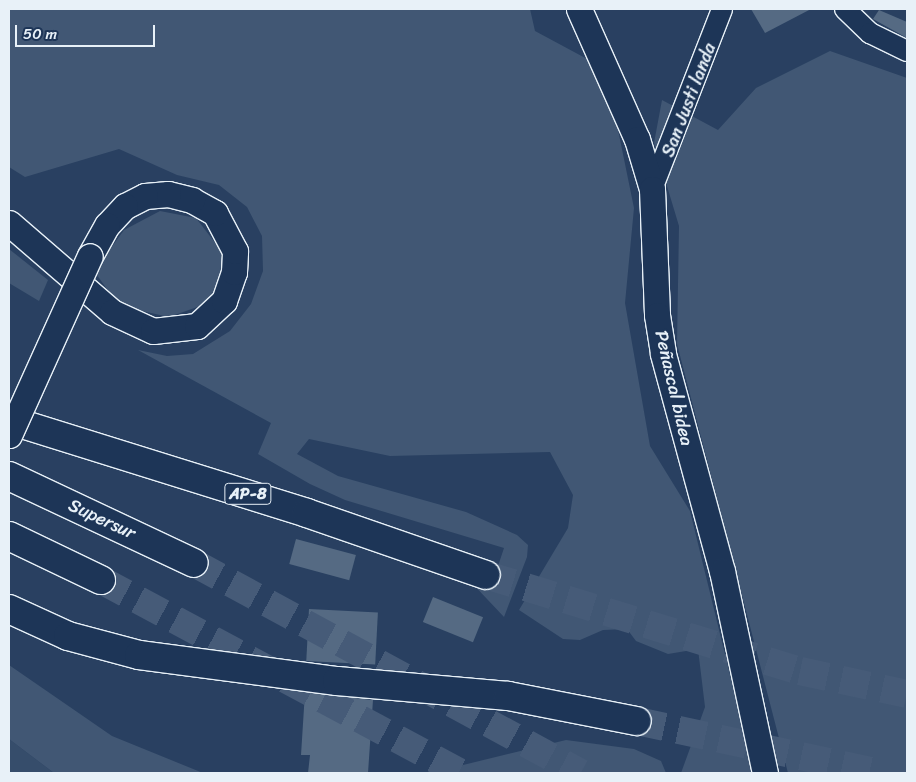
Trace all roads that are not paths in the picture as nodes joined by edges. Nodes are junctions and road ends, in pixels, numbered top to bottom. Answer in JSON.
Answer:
{"nodes":[{"id":1,"x":579,"y":9,"type":"edge"},
{"id":2,"x":722,"y":9,"type":"edge"},
{"id":3,"x":845,"y":9,"type":"edge"},
{"id":4,"x":907,"y":51,"type":"edge"},
{"id":5,"x":652,"y":189,"type":"junction"},
{"id":6,"x":9,"y":223,"type":"edge"},
{"id":7,"x":9,"y":420,"type":"edge"},
{"id":8,"x":9,"y":435,"type":"edge"},
{"id":9,"x":9,"y":476,"type":"edge"},
{"id":10,"x":9,"y":536,"type":"edge"},
{"id":11,"x":194,"y":563,"type":"tunnel mouth"},
{"id":12,"x":486,"y":575,"type":"tunnel mouth"},
{"id":13,"x":101,"y":580,"type":"tunnel mouth"},
{"id":14,"x":9,"y":610,"type":"edge"},
{"id":15,"x":637,"y":721,"type":"tunnel mouth"},
{"id":16,"x":765,"y":773,"type":"edge"}],
"edges":[{"from":1,"to":5,"type":"street","name":"Peñascal bidea"},
{"from":2,"to":5,"type":"street","name":"San Justi landa"},
{"from":3,"to":4,"type":"street"},
{"from":5,"to":16,"type":"street","name":"Peñascal bidea"},
{"from":6,"to":8,"type":"street","bridge":true},
{"from":7,"to":12,"type":"highway","number":"AP-8"},
{"from":9,"to":11,"type":"highway","name":"Supersur"},
{"from":10,"to":13,"type":"highway"},
{"from":14,"to":15,"type":"highway"}]}
